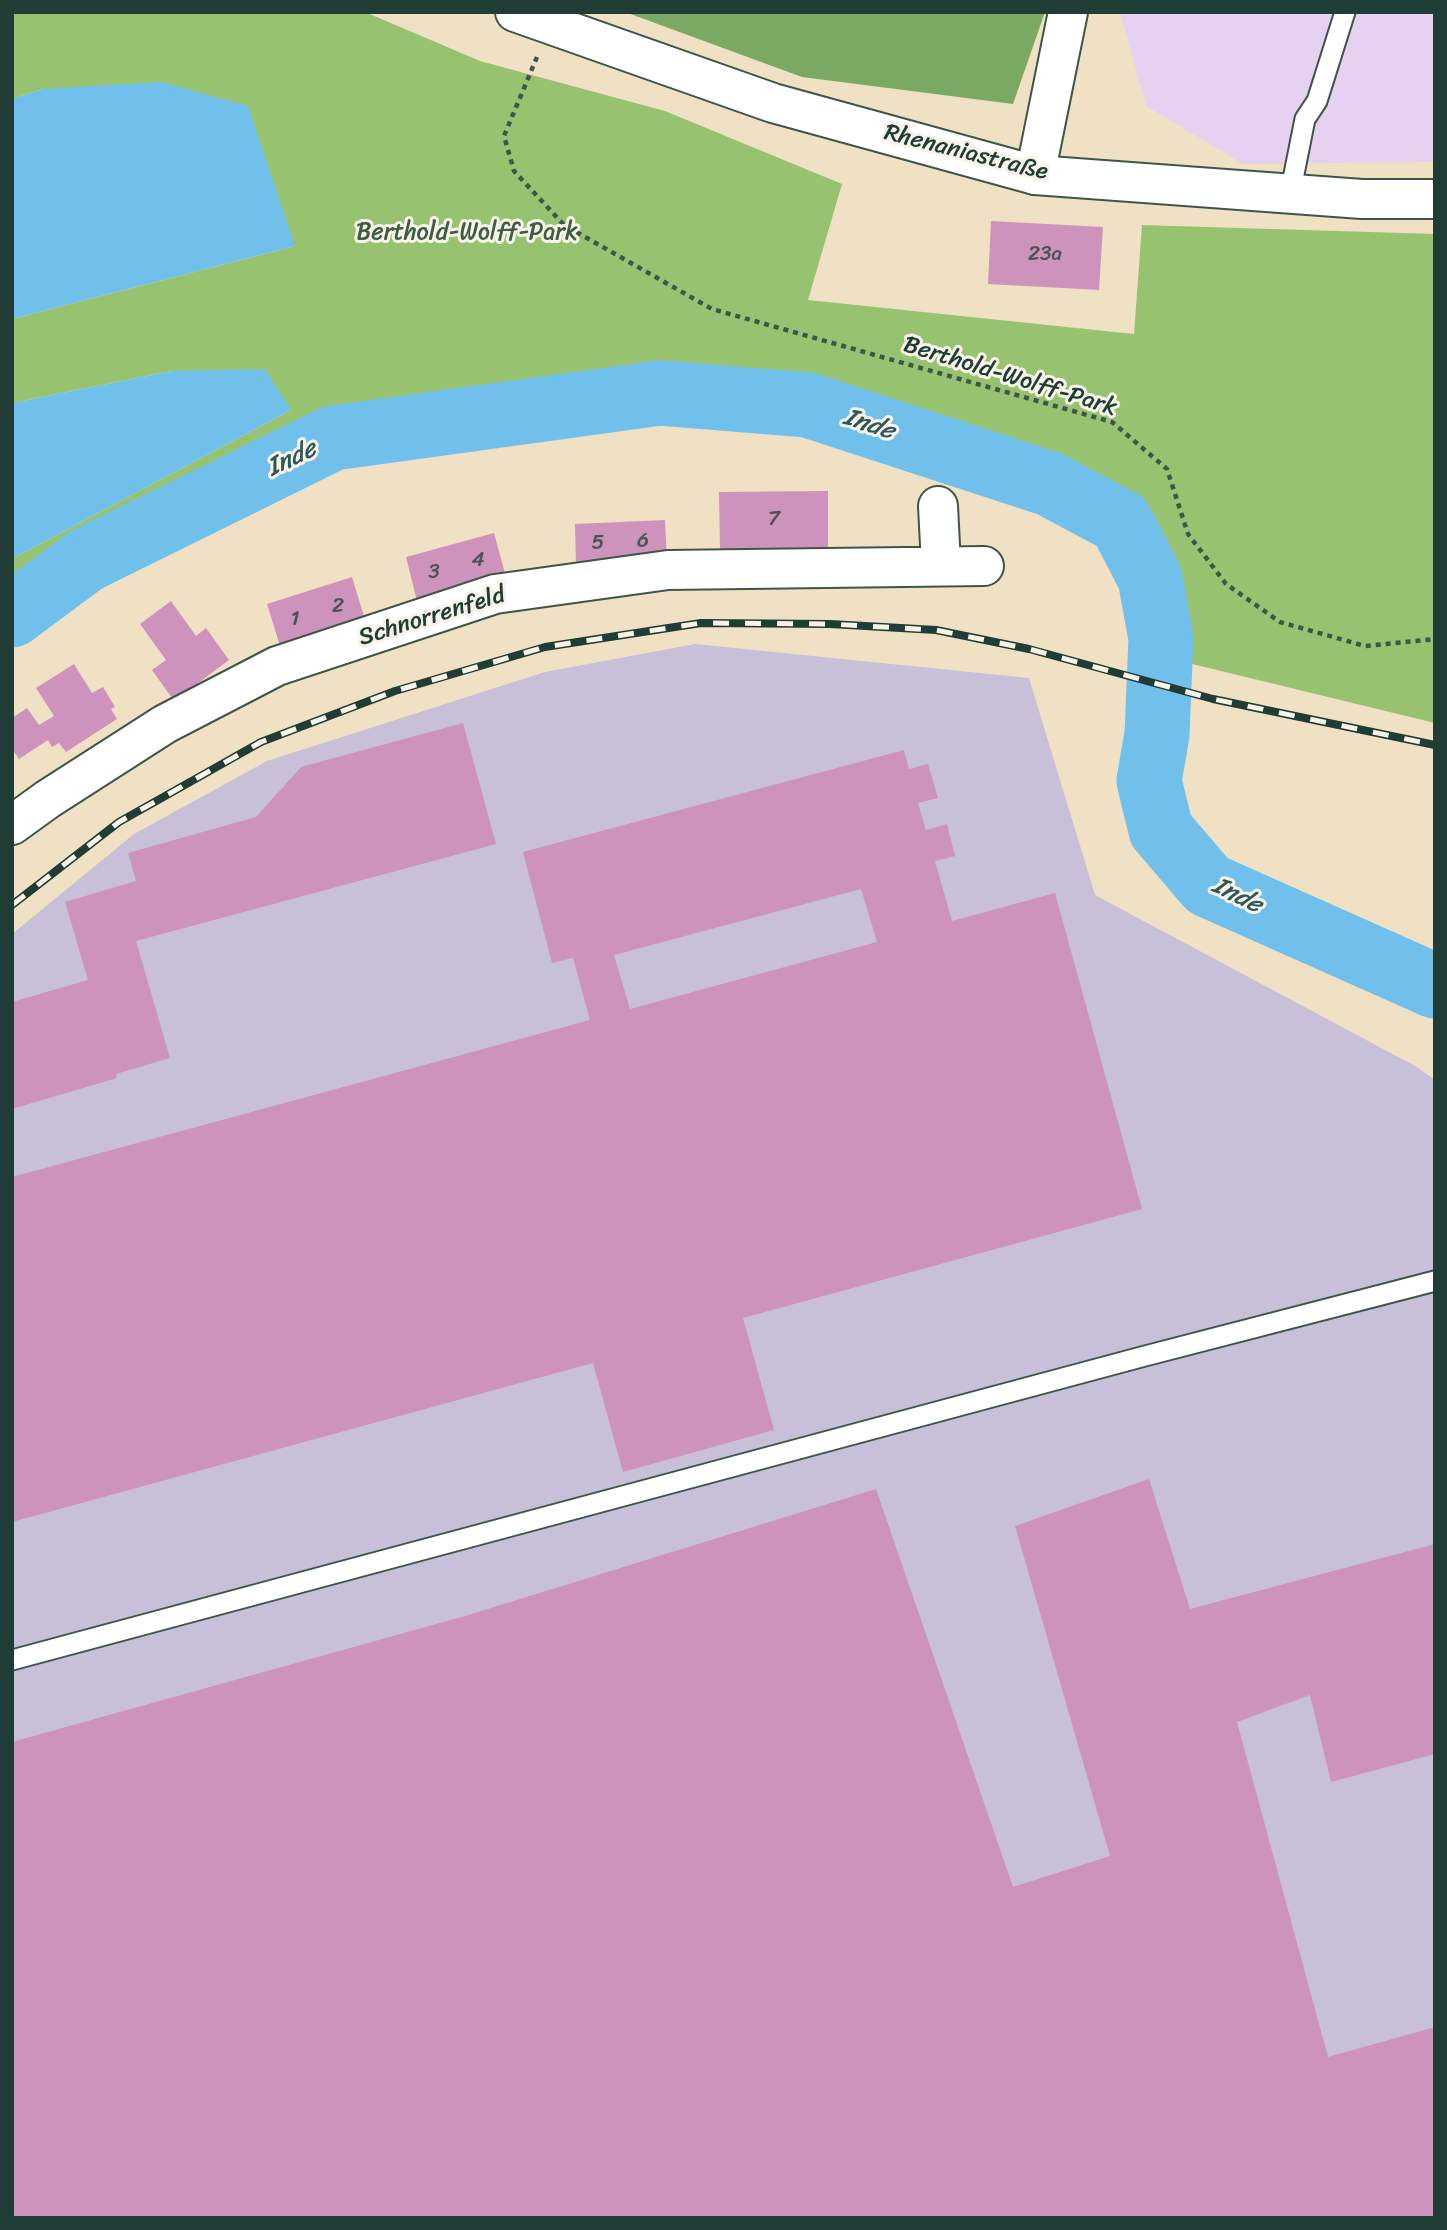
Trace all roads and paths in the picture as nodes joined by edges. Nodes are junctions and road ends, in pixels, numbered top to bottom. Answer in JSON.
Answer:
{"nodes":[{"id":1,"x":1068,"y":12,"type":"edge"},
{"id":2,"x":1345,"y":12,"type":"edge"},
{"id":3,"x":533,"y":18,"type":"edge"},
{"id":4,"x":1035,"y":175,"type":"junction"},
{"id":5,"x":1290,"y":194,"type":"junction"},
{"id":6,"x":1435,"y":199,"type":"edge"},
{"id":7,"x":937,"y":506,"type":"dead end"},
{"id":8,"x":941,"y":565,"type":"junction"},
{"id":9,"x":984,"y":566,"type":"dead end"},
{"id":10,"x":1435,"y":639,"type":"edge"},
{"id":11,"x":12,"y":825,"type":"edge"},
{"id":12,"x":1435,"y":1281,"type":"edge"},
{"id":13,"x":12,"y":1660,"type":"edge"}],
"edges":[{"from":1,"to":4,"type":"street"},
{"from":2,"to":5,"type":"lane"},
{"from":3,"to":4,"type":"street","name":"Rhenaniastraße"},
{"from":3,"to":10,"type":"path","name":"Berthold-Wolff-Park"},
{"from":4,"to":5,"type":"street","name":"Rhenaniastraße"},
{"from":5,"to":6,"type":"street","name":"Rhenaniastraße"},
{"from":7,"to":8,"type":"street"},
{"from":8,"to":9,"type":"street","name":"Schnorrenfeld"},
{"from":8,"to":11,"type":"street","name":"Schnorrenfeld"},
{"from":12,"to":13,"type":"lane"}]}
